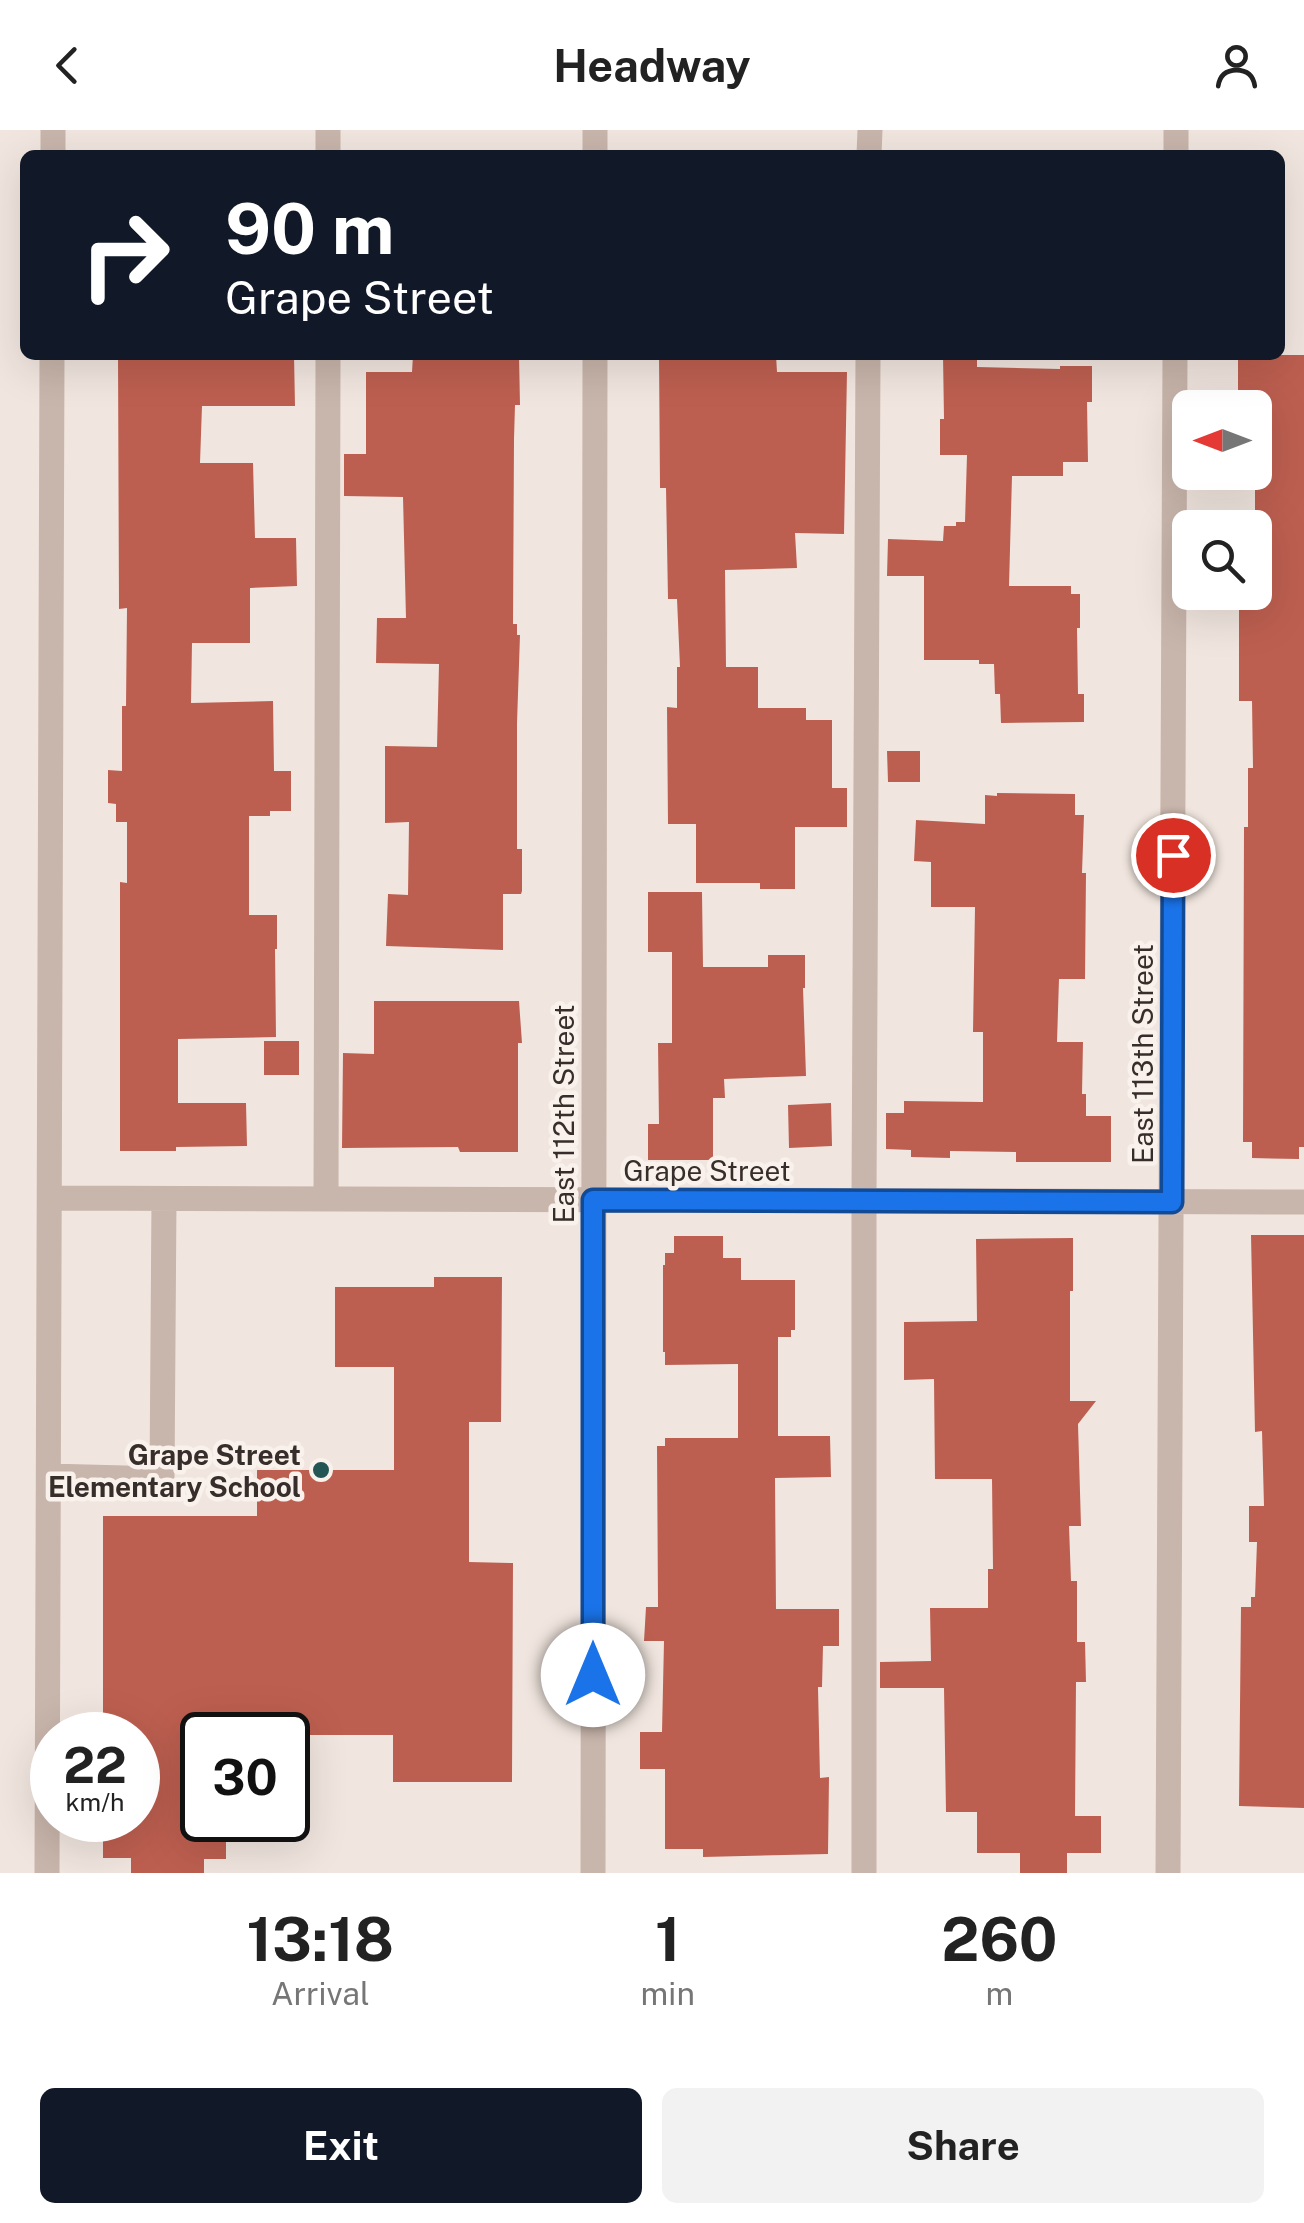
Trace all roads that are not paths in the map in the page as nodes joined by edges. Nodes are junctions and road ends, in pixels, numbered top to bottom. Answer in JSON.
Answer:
{"nodes":[{"id":1,"x":52,"y":360,"type":"edge"},
{"id":2,"x":328,"y":360,"type":"edge"},
{"id":3,"x":594,"y":360,"type":"edge"},
{"id":4,"x":868,"y":360,"type":"edge"},
{"id":5,"x":1175,"y":360,"type":"edge"},
{"id":6,"x":50,"y":1198,"type":"junction"},
{"id":7,"x":164,"y":1199,"type":"junction"},
{"id":8,"x":326,"y":1199,"type":"junction"},
{"id":9,"x":593,"y":1200,"type":"junction"},
{"id":10,"x":864,"y":1200,"type":"junction"},
{"id":11,"x":1172,"y":1202,"type":"junction"},
{"id":12,"x":1304,"y":1202,"type":"edge"},
{"id":13,"x":49,"y":1476,"type":"junction"},
{"id":14,"x":46,"y":1873,"type":"edge"},
{"id":15,"x":593,"y":1873,"type":"edge"},
{"id":16,"x":864,"y":1873,"type":"edge"},
{"id":17,"x":1168,"y":1873,"type":"edge"}],
"edges":[{"from":1,"to":6,"type":"street"},
{"from":2,"to":8,"type":"street"},
{"from":3,"to":9,"type":"street","name":"East 112th Street"},
{"from":4,"to":10,"type":"street"},
{"from":5,"to":11,"type":"street","name":"East 113th Street"},
{"from":6,"to":7,"type":"street","name":"Grape Street"},
{"from":6,"to":13,"type":"street"},
{"from":7,"to":8,"type":"street","name":"Grape Street"},
{"from":7,"to":13,"type":"street"},
{"from":8,"to":9,"type":"street","name":"Grape Street"},
{"from":9,"to":10,"type":"street","name":"Grape Street"},
{"from":9,"to":15,"type":"street","name":"East 112th Street"},
{"from":10,"to":11,"type":"street","name":"Grape Street"},
{"from":10,"to":16,"type":"street"},
{"from":11,"to":12,"type":"street","name":"Grape Street"},
{"from":11,"to":17,"type":"street","name":"East 113th Street"},
{"from":13,"to":14,"type":"street"}]}
